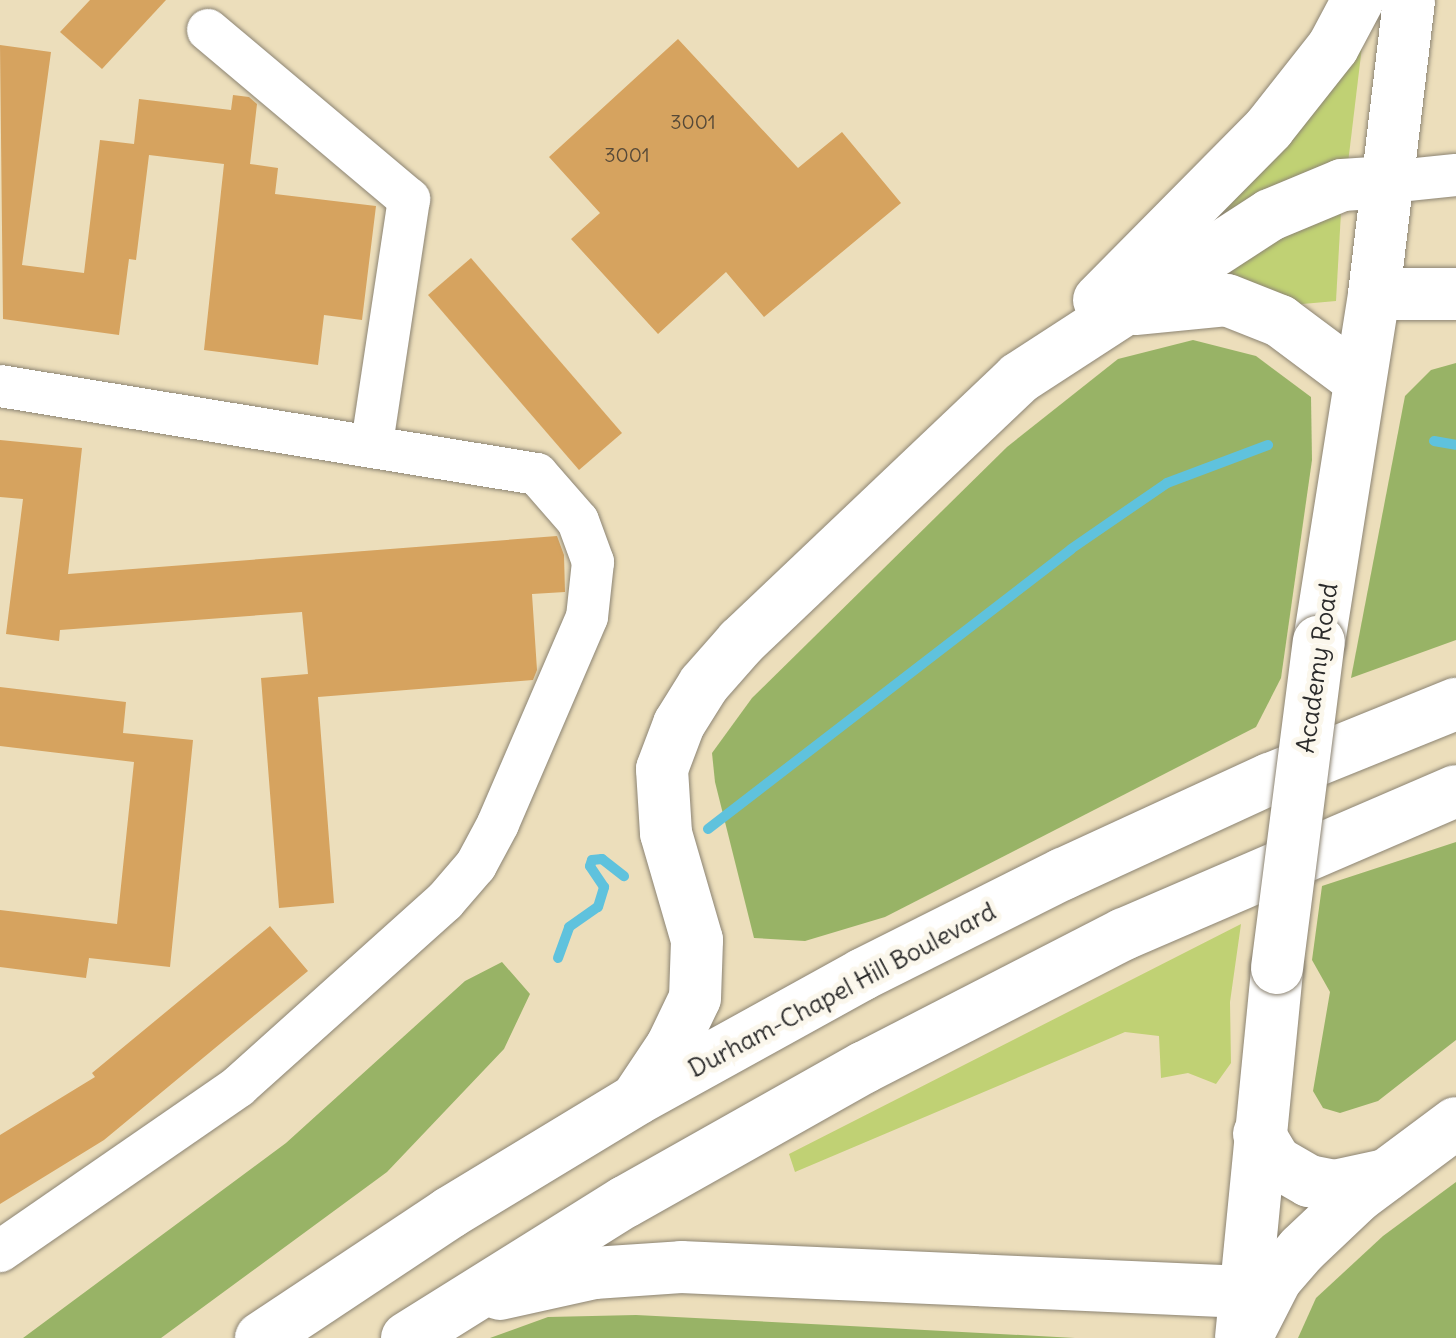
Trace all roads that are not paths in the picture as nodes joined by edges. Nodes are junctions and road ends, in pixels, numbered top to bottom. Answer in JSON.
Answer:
{"nodes":[{"id":1,"x":1358,"y":0,"type":"edge"},
{"id":2,"x":1409,"y":0,"type":"edge"},
{"id":3,"x":208,"y":30,"type":"dead end"},
{"id":4,"x":1456,"y":176,"type":"edge"},
{"id":5,"x":1388,"y":182,"type":"junction"},
{"id":6,"x":1374,"y":294,"type":"junction"},
{"id":7,"x":1456,"y":294,"type":"edge"},
{"id":8,"x":1122,"y":311,"type":"junction"},
{"id":9,"x":1019,"y":378,"type":"junction"},
{"id":10,"x":1359,"y":380,"type":"junction"},
{"id":11,"x":0,"y":386,"type":"edge"},
{"id":12,"x":372,"y":444,"type":"junction"},
{"id":13,"x":1456,"y":704,"type":"edge"},
{"id":14,"x":1456,"y":791,"type":"edge"},
{"id":15,"x":637,"y":1099,"type":"junction"},
{"id":16,"x":1456,"y":1122,"type":"edge"},
{"id":17,"x":1259,"y":1134,"type":"junction"},
{"id":18,"x":1386,"y":1175,"type":"junction"},
{"id":19,"x":0,"y":1251,"type":"edge"},
{"id":20,"x":450,"y":1308,"type":"junction"},
{"id":21,"x":1244,"y":1323,"type":"edge"},
{"id":22,"x":261,"y":1338,"type":"edge"},
{"id":23,"x":407,"y":1338,"type":"edge"}],
"edges":[{"from":1,"to":9,"type":"main road"},
{"from":2,"to":5,"type":"main road","name":"Academy Road"},
{"from":3,"to":12,"type":"street"},
{"from":4,"to":5,"type":"street"},
{"from":5,"to":6,"type":"main road","name":"Academy Road"},
{"from":5,"to":8,"type":"main road"},
{"from":6,"to":7,"type":"main road"},
{"from":6,"to":10,"type":"main road","name":"Academy Road"},
{"from":8,"to":9,"type":"main road"},
{"from":8,"to":10,"type":"main road"},
{"from":9,"to":15,"type":"main road"},
{"from":10,"to":17,"type":"main road","name":"Academy Road","bridge":true},
{"from":11,"to":12,"type":"street"},
{"from":12,"to":19,"type":"street"},
{"from":13,"to":15,"type":"main road","name":"Durham-Chapel Hill Boulevard"},
{"from":14,"to":20,"type":"main road"},
{"from":15,"to":22,"type":"main road","name":"Durham-Chapel Hill Boulevard"},
{"from":16,"to":18,"type":"main road"},
{"from":17,"to":18,"type":"main road"},
{"from":17,"to":21,"type":"main road","name":"Academy Road"},
{"from":18,"to":21,"type":"main road"},
{"from":20,"to":21,"type":"main road"},
{"from":20,"to":23,"type":"main road"}]}
